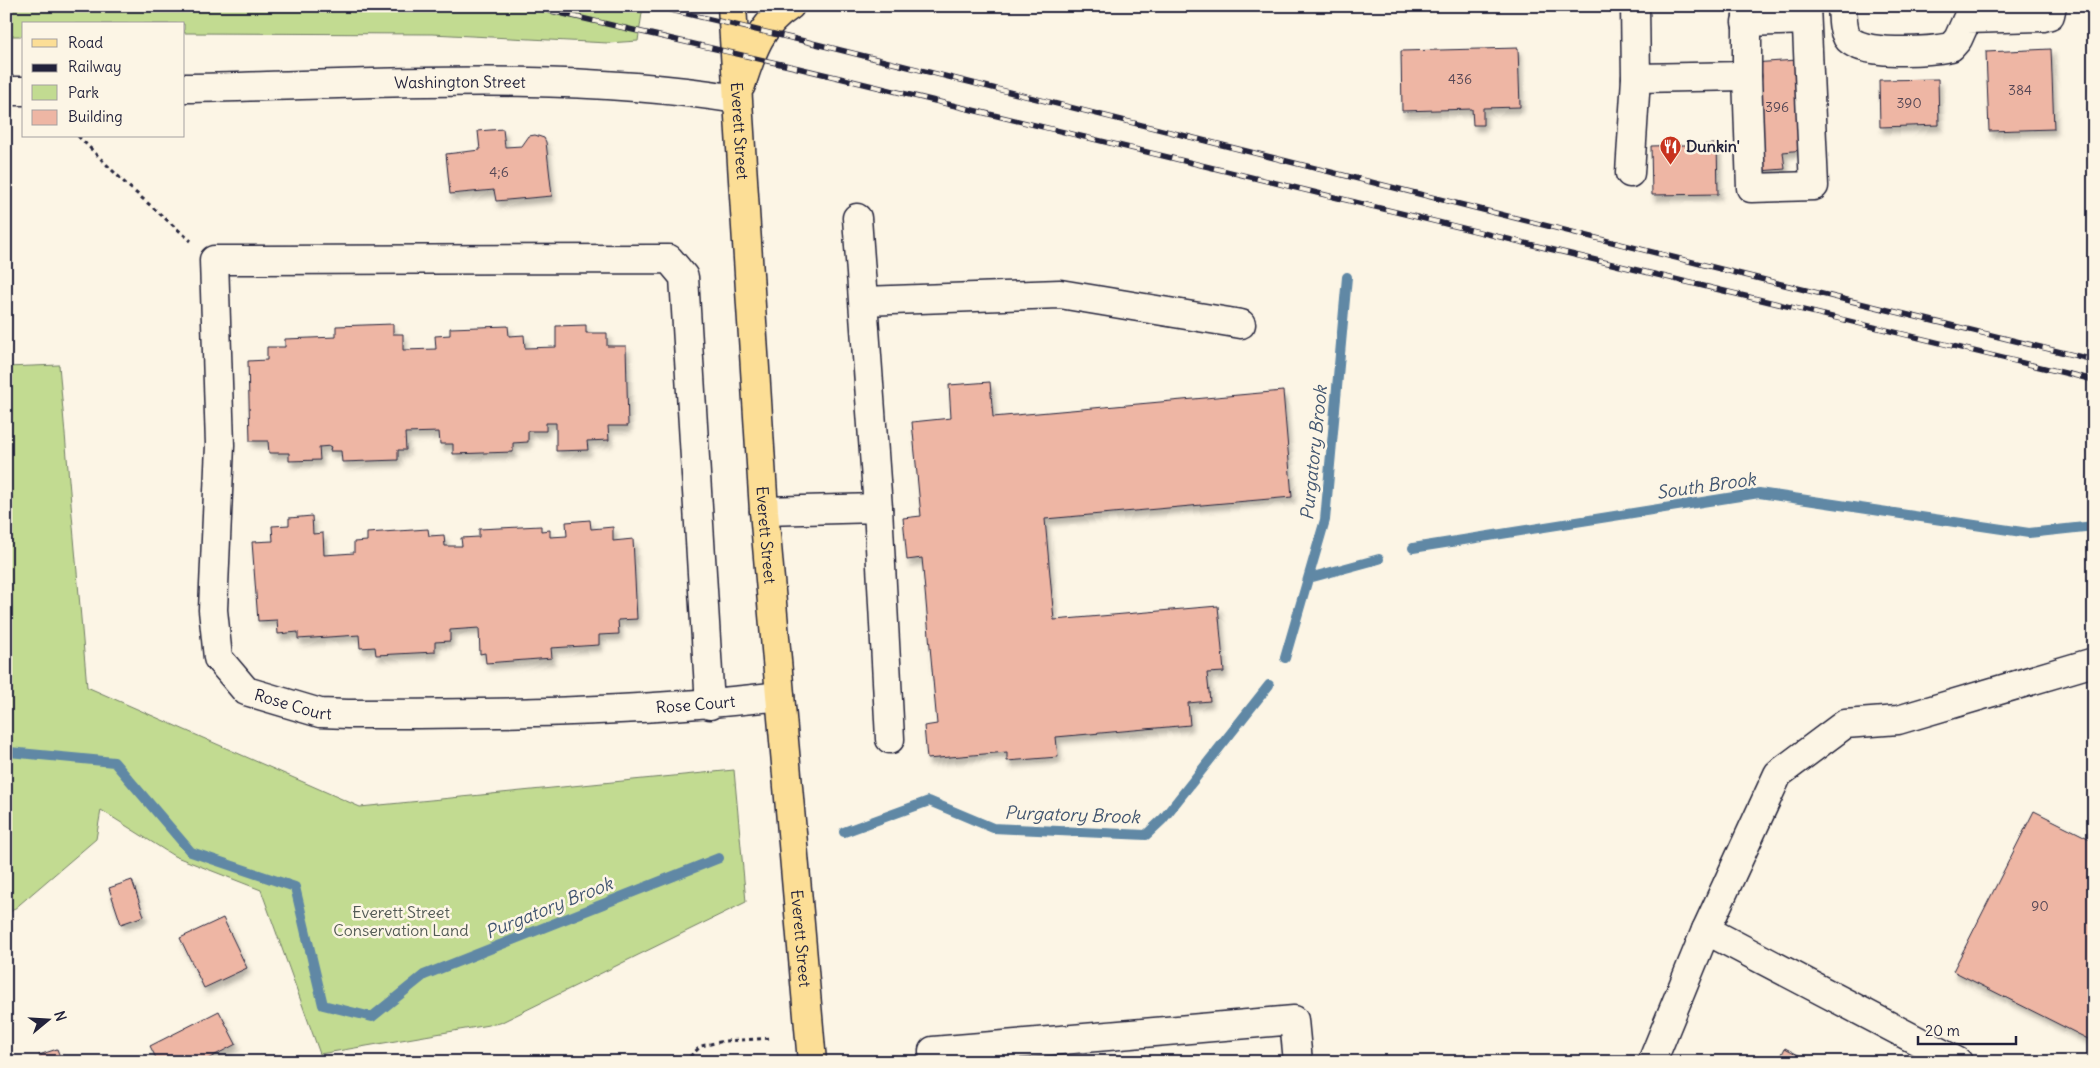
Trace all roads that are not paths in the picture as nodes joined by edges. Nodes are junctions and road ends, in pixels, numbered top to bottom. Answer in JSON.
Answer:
{"nodes":[{"id":1,"x":732,"y":6,"type":"edge"},
{"id":2,"x":790,"y":6,"type":"edge"},
{"id":3,"x":1636,"y":6,"type":"edge"},
{"id":4,"x":1842,"y":6,"type":"edge"},
{"id":5,"x":2052,"y":6,"type":"edge"},
{"id":6,"x":1967,"y":12,"type":"edge"},
{"id":7,"x":1806,"y":13,"type":"edge"},
{"id":8,"x":1746,"y":14,"type":"edge"},
{"id":9,"x":1747,"y":76,"type":"junction"},
{"id":10,"x":1636,"y":78,"type":"junction"},
{"id":11,"x":185,"y":88,"type":"edge"},
{"id":12,"x":6,"y":91,"type":"edge"},
{"id":13,"x":22,"y":91,"type":"edge"},
{"id":14,"x":737,"y":98,"type":"junction"},
{"id":15,"x":1630,"y":173,"type":"dead end"},
{"id":16,"x":857,"y":218,"type":"dead end"},
{"id":17,"x":864,"y":301,"type":"junction"},
{"id":18,"x":1241,"y":324,"type":"dead end"},
{"id":19,"x":878,"y":508,"type":"junction"},
{"id":20,"x":764,"y":511,"type":"junction"},
{"id":21,"x":2094,"y":662,"type":"edge"},
{"id":22,"x":780,"y":696,"type":"junction"},
{"id":23,"x":710,"y":705,"type":"junction"},
{"id":24,"x":890,"y":739,"type":"dead end"},
{"id":25,"x":1706,"y":930,"type":"junction"},
{"id":26,"x":812,"y":1062,"type":"edge"},
{"id":27,"x":934,"y":1062,"type":"edge"},
{"id":28,"x":1298,"y":1062,"type":"edge"},
{"id":29,"x":1652,"y":1062,"type":"edge"},
{"id":30,"x":1958,"y":1062,"type":"edge"}],
"edges":[{"from":1,"to":14,"type":"main road","name":"Everett Street"},
{"from":2,"to":14,"type":"main road"},
{"from":3,"to":10,"type":"street"},
{"from":4,"to":6,"type":"street"},
{"from":5,"to":6,"type":"street"},
{"from":7,"to":8,"type":"street"},
{"from":7,"to":9,"type":"street"},
{"from":8,"to":9,"type":"street"},
{"from":9,"to":10,"type":"street"},
{"from":10,"to":15,"type":"street"},
{"from":11,"to":14,"type":"street","name":"Washington Street"},
{"from":12,"to":13,"type":"street"},
{"from":14,"to":20,"type":"main road","name":"Everett Street"},
{"from":16,"to":17,"type":"street"},
{"from":17,"to":18,"type":"street"},
{"from":17,"to":19,"type":"street"},
{"from":19,"to":20,"type":"street"},
{"from":19,"to":24,"type":"street"},
{"from":20,"to":22,"type":"main road","name":"Everett Street"},
{"from":21,"to":25,"type":"street"},
{"from":22,"to":23,"type":"street","name":"Rose Court"},
{"from":22,"to":26,"type":"main road","name":"Everett Street"},
{"from":23,"to":23,"type":"street","name":"Rose Court"},
{"from":25,"to":29,"type":"street"},
{"from":25,"to":30,"type":"street"},
{"from":27,"to":28,"type":"street"}]}
